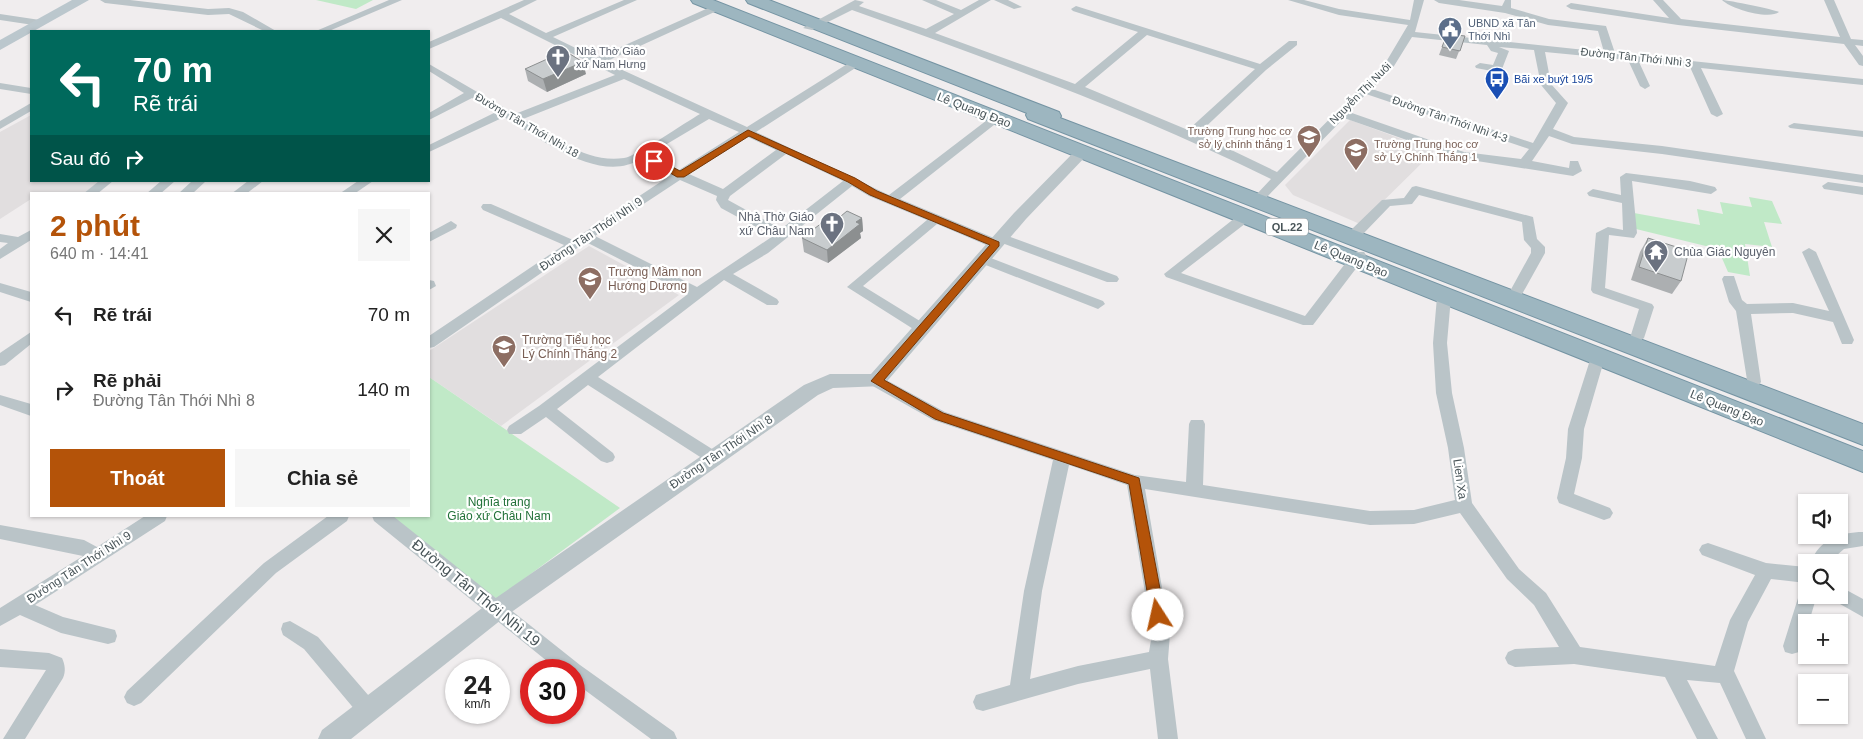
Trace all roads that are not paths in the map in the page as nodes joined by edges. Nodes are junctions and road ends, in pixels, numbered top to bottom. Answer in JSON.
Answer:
{"nodes":[{"id":1,"x":82,"y":0,"type":"edge"},
{"id":2,"x":105,"y":0,"type":"edge"},
{"id":3,"x":397,"y":0,"type":"edge"},
{"id":4,"x":532,"y":0,"type":"edge"},
{"id":5,"x":632,"y":0,"type":"edge"},
{"id":6,"x":699,"y":0,"type":"edge"},
{"id":7,"x":754,"y":0,"type":"edge"},
{"id":8,"x":862,"y":0,"type":"edge"},
{"id":9,"x":927,"y":0,"type":"edge"},
{"id":10,"x":986,"y":0,"type":"edge"},
{"id":11,"x":999,"y":0,"type":"edge"},
{"id":12,"x":1297,"y":0,"type":"edge"},
{"id":13,"x":1419,"y":0,"type":"edge"},
{"id":14,"x":1439,"y":0,"type":"edge"},
{"id":15,"x":1658,"y":0,"type":"edge"},
{"id":16,"x":1727,"y":0,"type":"edge"},
{"id":17,"x":1829,"y":0,"type":"edge"},
{"id":18,"x":722,"y":2,"type":"edge"},
{"id":19,"x":1507,"y":5,"type":"edge"},
{"id":20,"x":851,"y":6,"type":"junction"},
{"id":21,"x":1571,"y":6,"type":"dead end"},
{"id":22,"x":1017,"y":7,"type":"dead end"},
{"id":23,"x":1076,"y":9,"type":"dead end"},
{"id":24,"x":1611,"y":12,"type":"edge"},
{"id":25,"x":1774,"y":12,"type":"dead end"},
{"id":26,"x":501,"y":14,"type":"junction"},
{"id":27,"x":962,"y":14,"type":"junction"},
{"id":28,"x":0,"y":17,"type":"edge"},
{"id":29,"x":1678,"y":22,"type":"junction"},
{"id":30,"x":40,"y":23,"type":"junction"},
{"id":31,"x":1413,"y":23,"type":"junction"},
{"id":32,"x":332,"y":26,"type":"junction"},
{"id":33,"x":812,"y":26,"type":"junction"},
{"id":34,"x":269,"y":30,"type":"edge"},
{"id":35,"x":323,"y":30,"type":"edge"},
{"id":36,"x":341,"y":30,"type":"edge"},
{"id":37,"x":1145,"y":32,"type":"junction"},
{"id":38,"x":927,"y":33,"type":"junction"},
{"id":39,"x":1408,"y":34,"type":"junction"},
{"id":40,"x":546,"y":36,"type":"junction"},
{"id":41,"x":1847,"y":40,"type":"junction"},
{"id":42,"x":1489,"y":42,"type":"junction"},
{"id":43,"x":1293,"y":43,"type":"dead end"},
{"id":44,"x":1863,"y":43,"type":"edge"},
{"id":45,"x":0,"y":46,"type":"edge"},
{"id":46,"x":430,"y":46,"type":"edge"},
{"id":47,"x":1538,"y":47,"type":"junction"},
{"id":48,"x":1610,"y":55,"type":"junction"},
{"id":49,"x":1632,"y":57,"type":"junction"},
{"id":50,"x":596,"y":62,"type":"junction"},
{"id":51,"x":856,"y":63,"type":"junction"},
{"id":52,"x":1863,"y":63,"type":"edge"},
{"id":53,"x":1694,"y":64,"type":"junction"},
{"id":54,"x":1480,"y":66,"type":"dead end"},
{"id":55,"x":430,"y":68,"type":"edge"},
{"id":56,"x":1262,"y":68,"type":"junction"},
{"id":57,"x":625,"y":75,"type":"junction"},
{"id":58,"x":1863,"y":82,"type":"edge"},
{"id":59,"x":0,"y":86,"type":"edge"},
{"id":60,"x":1645,"y":86,"type":"dead end"},
{"id":61,"x":1077,"y":88,"type":"junction"},
{"id":62,"x":1364,"y":90,"type":"junction"},
{"id":63,"x":30,"y":91,"type":"edge"},
{"id":64,"x":472,"y":93,"type":"junction"},
{"id":65,"x":30,"y":107,"type":"edge"},
{"id":66,"x":1340,"y":113,"type":"junction"},
{"id":67,"x":709,"y":114,"type":"junction"},
{"id":68,"x":1717,"y":114,"type":"dead end"},
{"id":69,"x":509,"y":115,"type":"junction"},
{"id":70,"x":430,"y":116,"type":"edge"},
{"id":71,"x":995,"y":119,"type":"junction"},
{"id":72,"x":0,"y":126,"type":"edge"},
{"id":73,"x":1794,"y":126,"type":"dead end"},
{"id":74,"x":1546,"y":131,"type":"junction"},
{"id":75,"x":748,"y":132,"type":"junction"},
{"id":76,"x":1863,"y":134,"type":"edge"},
{"id":77,"x":1190,"y":135,"type":"junction"},
{"id":78,"x":1537,"y":148,"type":"junction"},
{"id":79,"x":430,"y":149,"type":"edge"},
{"id":80,"x":785,"y":149,"type":"junction"},
{"id":81,"x":1082,"y":152,"type":"junction"},
{"id":82,"x":641,"y":154,"type":"junction"},
{"id":83,"x":1524,"y":163,"type":"junction"},
{"id":84,"x":1574,"y":164,"type":"dead end"},
{"id":85,"x":680,"y":175,"type":"junction"},
{"id":86,"x":1277,"y":177,"type":"junction"},
{"id":87,"x":1863,"y":179,"type":"edge"},
{"id":88,"x":851,"y":180,"type":"junction"},
{"id":89,"x":106,"y":182,"type":"edge"},
{"id":90,"x":167,"y":182,"type":"edge"},
{"id":91,"x":199,"y":182,"type":"edge"},
{"id":92,"x":255,"y":182,"type":"edge"},
{"id":93,"x":366,"y":182,"type":"edge"},
{"id":94,"x":1828,"y":186,"type":"dead end"},
{"id":95,"x":1711,"y":190,"type":"dead end"},
{"id":96,"x":1863,"y":191,"type":"edge"},
{"id":97,"x":92,"y":192,"type":"edge"},
{"id":98,"x":154,"y":192,"type":"edge"},
{"id":99,"x":186,"y":192,"type":"edge"},
{"id":100,"x":240,"y":192,"type":"edge"},
{"id":101,"x":348,"y":192,"type":"edge"},
{"id":102,"x":1593,"y":193,"type":"dead end"},
{"id":103,"x":724,"y":194,"type":"junction"},
{"id":104,"x":891,"y":200,"type":"junction"},
{"id":105,"x":1627,"y":200,"type":"junction"},
{"id":106,"x":1253,"y":206,"type":"junction"},
{"id":107,"x":487,"y":207,"type":"dead end"},
{"id":108,"x":936,"y":219,"type":"junction"},
{"id":109,"x":451,"y":225,"type":"dead end"},
{"id":110,"x":1358,"y":231,"type":"junction"},
{"id":111,"x":782,"y":235,"type":"junction"},
{"id":112,"x":26,"y":237,"type":"edge"},
{"id":113,"x":430,"y":237,"type":"edge"},
{"id":114,"x":586,"y":237,"type":"junction"},
{"id":115,"x":0,"y":238,"type":"edge"},
{"id":116,"x":998,"y":241,"type":"junction"},
{"id":117,"x":574,"y":245,"type":"junction"},
{"id":118,"x":1809,"y":252,"type":"dead end"},
{"id":119,"x":0,"y":255,"type":"edge"},
{"id":120,"x":1357,"y":258,"type":"junction"},
{"id":121,"x":982,"y":260,"type":"junction"},
{"id":122,"x":724,"y":274,"type":"junction"},
{"id":123,"x":1728,"y":279,"type":"dead end"},
{"id":124,"x":1112,"y":280,"type":"dead end"},
{"id":125,"x":1,"y":289,"type":"edge"},
{"id":126,"x":698,"y":293,"type":"junction"},
{"id":127,"x":1516,"y":293,"type":"junction"},
{"id":128,"x":30,"y":297,"type":"edge"},
{"id":129,"x":1444,"y":297,"type":"junction"},
{"id":130,"x":772,"y":302,"type":"dead end"},
{"id":131,"x":1098,"y":304,"type":"dead end"},
{"id":132,"x":1743,"y":309,"type":"junction"},
{"id":133,"x":1839,"y":318,"type":"junction"},
{"id":134,"x":430,"y":327,"type":"edge"},
{"id":135,"x":923,"y":328,"type":"junction"},
{"id":136,"x":441,"y":334,"type":"junction"},
{"id":137,"x":1637,"y":338,"type":"junction"},
{"id":138,"x":30,"y":339,"type":"edge"},
{"id":139,"x":1847,"y":340,"type":"dead end"},
{"id":140,"x":430,"y":342,"type":"edge"},
{"id":141,"x":1598,"y":357,"type":"junction"},
{"id":142,"x":0,"y":361,"type":"edge"},
{"id":143,"x":588,"y":378,"type":"junction"},
{"id":144,"x":876,"y":381,"type":"junction"},
{"id":145,"x":1753,"y":382,"type":"junction"},
{"id":146,"x":2,"y":400,"type":"dead end"},
{"id":147,"x":547,"y":409,"type":"junction"},
{"id":148,"x":30,"y":410,"type":"edge"},
{"id":149,"x":1197,"y":424,"type":"dead end"},
{"id":150,"x":1863,"y":425,"type":"edge"},
{"id":151,"x":515,"y":430,"type":"dead end"},
{"id":152,"x":1863,"y":435,"type":"edge"},
{"id":153,"x":1863,"y":452,"type":"edge"},
{"id":154,"x":607,"y":457,"type":"dead end"},
{"id":155,"x":714,"y":458,"type":"junction"},
{"id":156,"x":1062,"y":458,"type":"junction"},
{"id":157,"x":1863,"y":462,"type":"edge"},
{"id":158,"x":1135,"y":481,"type":"junction"},
{"id":159,"x":1194,"y":491,"type":"junction"},
{"id":160,"x":1464,"y":505,"type":"junction"},
{"id":161,"x":1604,"y":513,"type":"dead end"},
{"id":162,"x":157,"y":517,"type":"edge"},
{"id":163,"x":340,"y":517,"type":"edge"},
{"id":164,"x":381,"y":517,"type":"edge"},
{"id":165,"x":0,"y":532,"type":"edge"},
{"id":166,"x":1863,"y":539,"type":"edge"},
{"id":167,"x":1708,"y":550,"type":"dead end"},
{"id":168,"x":1824,"y":554,"type":"edge"},
{"id":169,"x":97,"y":556,"type":"junction"},
{"id":170,"x":1766,"y":572,"type":"junction"},
{"id":171,"x":1798,"y":574,"type":"edge"},
{"id":172,"x":1848,"y":600,"type":"edge"},
{"id":173,"x":1805,"y":604,"type":"edge"},
{"id":174,"x":18,"y":606,"type":"junction"},
{"id":175,"x":498,"y":609,"type":"junction"},
{"id":176,"x":1863,"y":609,"type":"edge"},
{"id":177,"x":0,"y":618,"type":"edge"},
{"id":178,"x":290,"y":629,"type":"dead end"},
{"id":179,"x":108,"y":636,"type":"dead end"},
{"id":180,"x":1792,"y":646,"type":"dead end"},
{"id":181,"x":1574,"y":655,"type":"junction"},
{"id":182,"x":0,"y":658,"type":"edge"},
{"id":183,"x":1515,"y":658,"type":"dead end"},
{"id":184,"x":559,"y":659,"type":"edge"},
{"id":185,"x":1158,"y":659,"type":"junction"},
{"id":186,"x":1672,"y":670,"type":"junction"},
{"id":187,"x":1724,"y":671,"type":"junction"},
{"id":188,"x":585,"y":679,"type":"edge"},
{"id":189,"x":1019,"y":692,"type":"junction"},
{"id":190,"x":134,"y":697,"type":"dead end"},
{"id":191,"x":983,"y":702,"type":"dead end"},
{"id":192,"x":368,"y":710,"type":"junction"},
{"id":193,"x":13,"y":739,"type":"edge"},
{"id":194,"x":331,"y":739,"type":"edge"},
{"id":195,"x":667,"y":739,"type":"edge"},
{"id":196,"x":1168,"y":739,"type":"edge"},
{"id":197,"x":1708,"y":739,"type":"edge"},
{"id":198,"x":1756,"y":739,"type":"edge"}],
"edges":[{"from":1,"to":30,"type":"main road"},
{"from":2,"to":34,"type":"street"},
{"from":3,"to":32,"type":"street"},
{"from":4,"to":26,"type":"street"},
{"from":5,"to":40,"type":"street"},
{"from":6,"to":18,"type":"highway","name":"Lê Quang Đạo","number":"QL.22"},
{"from":7,"to":33,"type":"highway","name":"Lê Quang Đạo","number":"QL.22"},
{"from":8,"to":20,"type":"street"},
{"from":9,"to":27,"type":"street"},
{"from":10,"to":27,"type":"street"},
{"from":11,"to":22,"type":"street"},
{"from":12,"to":31,"type":"street"},
{"from":13,"to":31,"type":"street","name":"Nguyễn Thị Nuôi"},
{"from":14,"to":19,"type":"street"},
{"from":15,"to":29,"type":"street"},
{"from":16,"to":25,"type":"street"},
{"from":17,"to":41,"type":"street"},
{"from":18,"to":33,"type":"highway","name":"Lê Quang Đạo","number":"QL.22"},
{"from":18,"to":50,"type":"street"},
{"from":18,"to":51,"type":"highway","name":"Lê Quang Đạo","number":"QL.22"},
{"from":18,"to":106,"type":"highway","name":"Lê Quang Đạo","number":"QL.22"},
{"from":19,"to":48,"type":"street"},
{"from":20,"to":33,"type":"street"},
{"from":20,"to":38,"type":"street"},
{"from":21,"to":24,"type":"street"},
{"from":23,"to":37,"type":"street"},
{"from":24,"to":29,"type":"street"},
{"from":26,"to":40,"type":"street"},
{"from":26,"to":46,"type":"street"},
{"from":27,"to":38,"type":"street"},
{"from":28,"to":30,"type":"street"},
{"from":29,"to":41,"type":"street"},
{"from":30,"to":45,"type":"main road"},
{"from":31,"to":39,"type":"street","name":"Nguyễn Thị Nuôi"},
{"from":32,"to":35,"type":"street"},
{"from":32,"to":36,"type":"street"},
{"from":33,"to":106,"type":"highway","name":"Lê Quang Đạo","number":"QL.22"},
{"from":37,"to":56,"type":"street"},
{"from":37,"to":61,"type":"street"},
{"from":38,"to":61,"type":"street"},
{"from":39,"to":42,"type":"street","name":"Đường Tân Thới Nhì 3"},
{"from":39,"to":62,"type":"street","name":"Nguyễn Thị Nuôi"},
{"from":40,"to":50,"type":"street"},
{"from":41,"to":44,"type":"street"},
{"from":41,"to":52,"type":"street"},
{"from":42,"to":47,"type":"street","name":"Đường Tân Thới Nhì 3"},
{"from":42,"to":54,"type":"street"},
{"from":43,"to":56,"type":"street"},
{"from":47,"to":48,"type":"street","name":"Đường Tân Thới Nhì 3"},
{"from":47,"to":74,"type":"street"},
{"from":48,"to":49,"type":"street","name":"Đường Tân Thới Nhì 3"},
{"from":49,"to":53,"type":"street","name":"Đường Tân Thới Nhì 3"},
{"from":49,"to":60,"type":"street"},
{"from":50,"to":57,"type":"street"},
{"from":51,"to":71,"type":"highway","name":"Lê Quang Đạo","number":"QL.22"},
{"from":51,"to":75,"type":"street","name":"Đường Tân Thới Nhì 9"},
{"from":53,"to":58,"type":"street","name":"Đường Tân Thới Nhì 3"},
{"from":53,"to":68,"type":"street"},
{"from":55,"to":64,"type":"street","name":"Đường Tân Thới Nhì 18"},
{"from":56,"to":77,"type":"street"},
{"from":57,"to":67,"type":"street"},
{"from":57,"to":69,"type":"street"},
{"from":59,"to":63,"type":"street"},
{"from":61,"to":77,"type":"street"},
{"from":62,"to":66,"type":"street","name":"Nguyễn Thị Nuôi"},
{"from":62,"to":78,"type":"street","name":"Đường Tân Thới Nhì 4-3"},
{"from":64,"to":69,"type":"street","name":"Đường Tân Thới Nhì 18"},
{"from":64,"to":70,"type":"street"},
{"from":65,"to":72,"type":"street"},
{"from":66,"to":83,"type":"street"},
{"from":66,"to":86,"type":"street","name":"Nguyễn Thị Nuôi"},
{"from":67,"to":75,"type":"street"},
{"from":67,"to":82,"type":"street","name":"Đường Tân Thới Nhì 18"},
{"from":69,"to":79,"type":"street"},
{"from":69,"to":82,"type":"street","name":"Đường Tân Thới Nhì 18"},
{"from":71,"to":81,"type":"highway","name":"Lê Quang Đạo","number":"QL.22"},
{"from":71,"to":104,"type":"street"},
{"from":73,"to":76,"type":"street"},
{"from":74,"to":78,"type":"street"},
{"from":74,"to":87,"type":"street"},
{"from":75,"to":80,"type":"street"},
{"from":75,"to":85,"type":"street","name":"Đường Tân Thới Nhì 9"},
{"from":77,"to":86,"type":"street"},
{"from":78,"to":83,"type":"street"},
{"from":80,"to":88,"type":"street"},
{"from":80,"to":103,"type":"street"},
{"from":81,"to":106,"type":"highway","name":"Lê Quang Đạo","number":"QL.22"},
{"from":81,"to":116,"type":"street"},
{"from":82,"to":85,"type":"street"},
{"from":83,"to":84,"type":"street"},
{"from":85,"to":103,"type":"street"},
{"from":85,"to":114,"type":"street","name":"Đường Tân Thới Nhì 9"},
{"from":86,"to":106,"type":"street","name":"Nguyễn Thị Nuôi"},
{"from":88,"to":104,"type":"street"},
{"from":88,"to":111,"type":"street"},
{"from":89,"to":97,"type":"street"},
{"from":90,"to":98,"type":"street"},
{"from":91,"to":99,"type":"street"},
{"from":92,"to":100,"type":"street"},
{"from":93,"to":101,"type":"street"},
{"from":94,"to":96,"type":"street"},
{"from":95,"to":105,"type":"street"},
{"from":102,"to":105,"type":"street"},
{"from":103,"to":111,"type":"street"},
{"from":104,"to":108,"type":"street"},
{"from":105,"to":137,"type":"street"},
{"from":106,"to":110,"type":"highway","name":"Lê Quang Đạo","number":"QL.22"},
{"from":106,"to":120,"type":"highway","name":"Lê Quang Đạo","number":"QL.22"},
{"from":106,"to":120,"type":"street","name":"Nguyễn Thị Nuôi"},
{"from":106,"to":152,"type":"highway","name":"Lê Quang Đạo","number":"QL.22"},
{"from":107,"to":117,"type":"street"},
{"from":108,"to":116,"type":"street"},
{"from":108,"to":135,"type":"street"},
{"from":109,"to":113,"type":"street"},
{"from":110,"to":127,"type":"highway","name":"Lê Quang Đạo","number":"QL.22"},
{"from":110,"to":127,"type":"street"},
{"from":111,"to":122,"type":"street"},
{"from":112,"to":115,"type":"street"},
{"from":112,"to":119,"type":"street"},
{"from":114,"to":117,"type":"street","name":"Đường Tân Thới Nhì 9"},
{"from":114,"to":126,"type":"street"},
{"from":116,"to":121,"type":"street"},
{"from":116,"to":124,"type":"street"},
{"from":117,"to":136,"type":"street","name":"Đường Tân Thới Nhì 9"},
{"from":118,"to":133,"type":"street"},
{"from":120,"to":129,"type":"highway","name":"Lê Quang Đạo","number":"QL.22"},
{"from":120,"to":153,"type":"highway","name":"Lê Quang Đạo","number":"QL.22"},
{"from":121,"to":131,"type":"street"},
{"from":121,"to":135,"type":"street"},
{"from":122,"to":126,"type":"street"},
{"from":122,"to":130,"type":"street"},
{"from":123,"to":132,"type":"street"},
{"from":125,"to":128,"type":"street"},
{"from":126,"to":143,"type":"street"},
{"from":127,"to":137,"type":"highway","name":"Lê Quang Đạo","number":"QL.22"},
{"from":129,"to":141,"type":"highway","name":"Lê Quang Đạo","number":"QL.22"},
{"from":129,"to":160,"type":"street","name":"Lien Xa"},
{"from":132,"to":133,"type":"street"},
{"from":132,"to":145,"type":"street"},
{"from":133,"to":139,"type":"street"},
{"from":134,"to":136,"type":"street"},
{"from":135,"to":144,"type":"street"},
{"from":136,"to":140,"type":"street","name":"Đường Tân Thới Nhì 9"},
{"from":137,"to":145,"type":"highway","name":"Lê Quang Đạo","number":"QL.22"},
{"from":138,"to":142,"type":"street"},
{"from":141,"to":157,"type":"highway","name":"Lê Quang Đạo","number":"QL.22"},
{"from":141,"to":161,"type":"street"},
{"from":143,"to":147,"type":"street"},
{"from":143,"to":155,"type":"street"},
{"from":144,"to":155,"type":"street","name":"Đường Tân Thới Nhì 8"},
{"from":144,"to":156,"type":"street"},
{"from":145,"to":150,"type":"highway","name":"Lê Quang Đạo","number":"QL.22"},
{"from":146,"to":148,"type":"street"},
{"from":147,"to":151,"type":"street"},
{"from":147,"to":154,"type":"street"},
{"from":149,"to":159,"type":"street"},
{"from":155,"to":175,"type":"street","name":"Đường Tân Thới Nhì 8"},
{"from":156,"to":158,"type":"street"},
{"from":156,"to":189,"type":"street"},
{"from":158,"to":159,"type":"street"},
{"from":158,"to":185,"type":"street"},
{"from":159,"to":160,"type":"street"},
{"from":160,"to":181,"type":"street","name":"Lien Xa"},
{"from":162,"to":169,"type":"street","name":"Đường Tân Thới Nhì 9"},
{"from":163,"to":190,"type":"street"},
{"from":164,"to":175,"type":"street","name":"Đường Tân Thới Nhì 19"},
{"from":165,"to":169,"type":"street"},
{"from":166,"to":168,"type":"street"},
{"from":167,"to":170,"type":"street"},
{"from":169,"to":174,"type":"street","name":"Đường Tân Thới Nhì 9"},
{"from":170,"to":171,"type":"street"},
{"from":170,"to":187,"type":"street"},
{"from":172,"to":176,"type":"street"},
{"from":173,"to":180,"type":"street"},
{"from":174,"to":177,"type":"street","name":"Đường Tân Thới Nhì 9"},
{"from":174,"to":179,"type":"street"},
{"from":175,"to":184,"type":"street","name":"Đường Tân Thới Nhì 19"},
{"from":175,"to":192,"type":"street","name":"Đường Tân Thới Nhì 8"},
{"from":178,"to":192,"type":"street"},
{"from":181,"to":183,"type":"street"},
{"from":181,"to":186,"type":"street"},
{"from":182,"to":193,"type":"street"},
{"from":185,"to":189,"type":"street"},
{"from":185,"to":196,"type":"street"},
{"from":186,"to":187,"type":"street"},
{"from":186,"to":197,"type":"street"},
{"from":187,"to":198,"type":"street"},
{"from":188,"to":195,"type":"street","name":"Đường Tân Thới Nhì 19"},
{"from":189,"to":191,"type":"street"},
{"from":192,"to":194,"type":"street","name":"Đường Tân Thới Nhì 8"}]}
